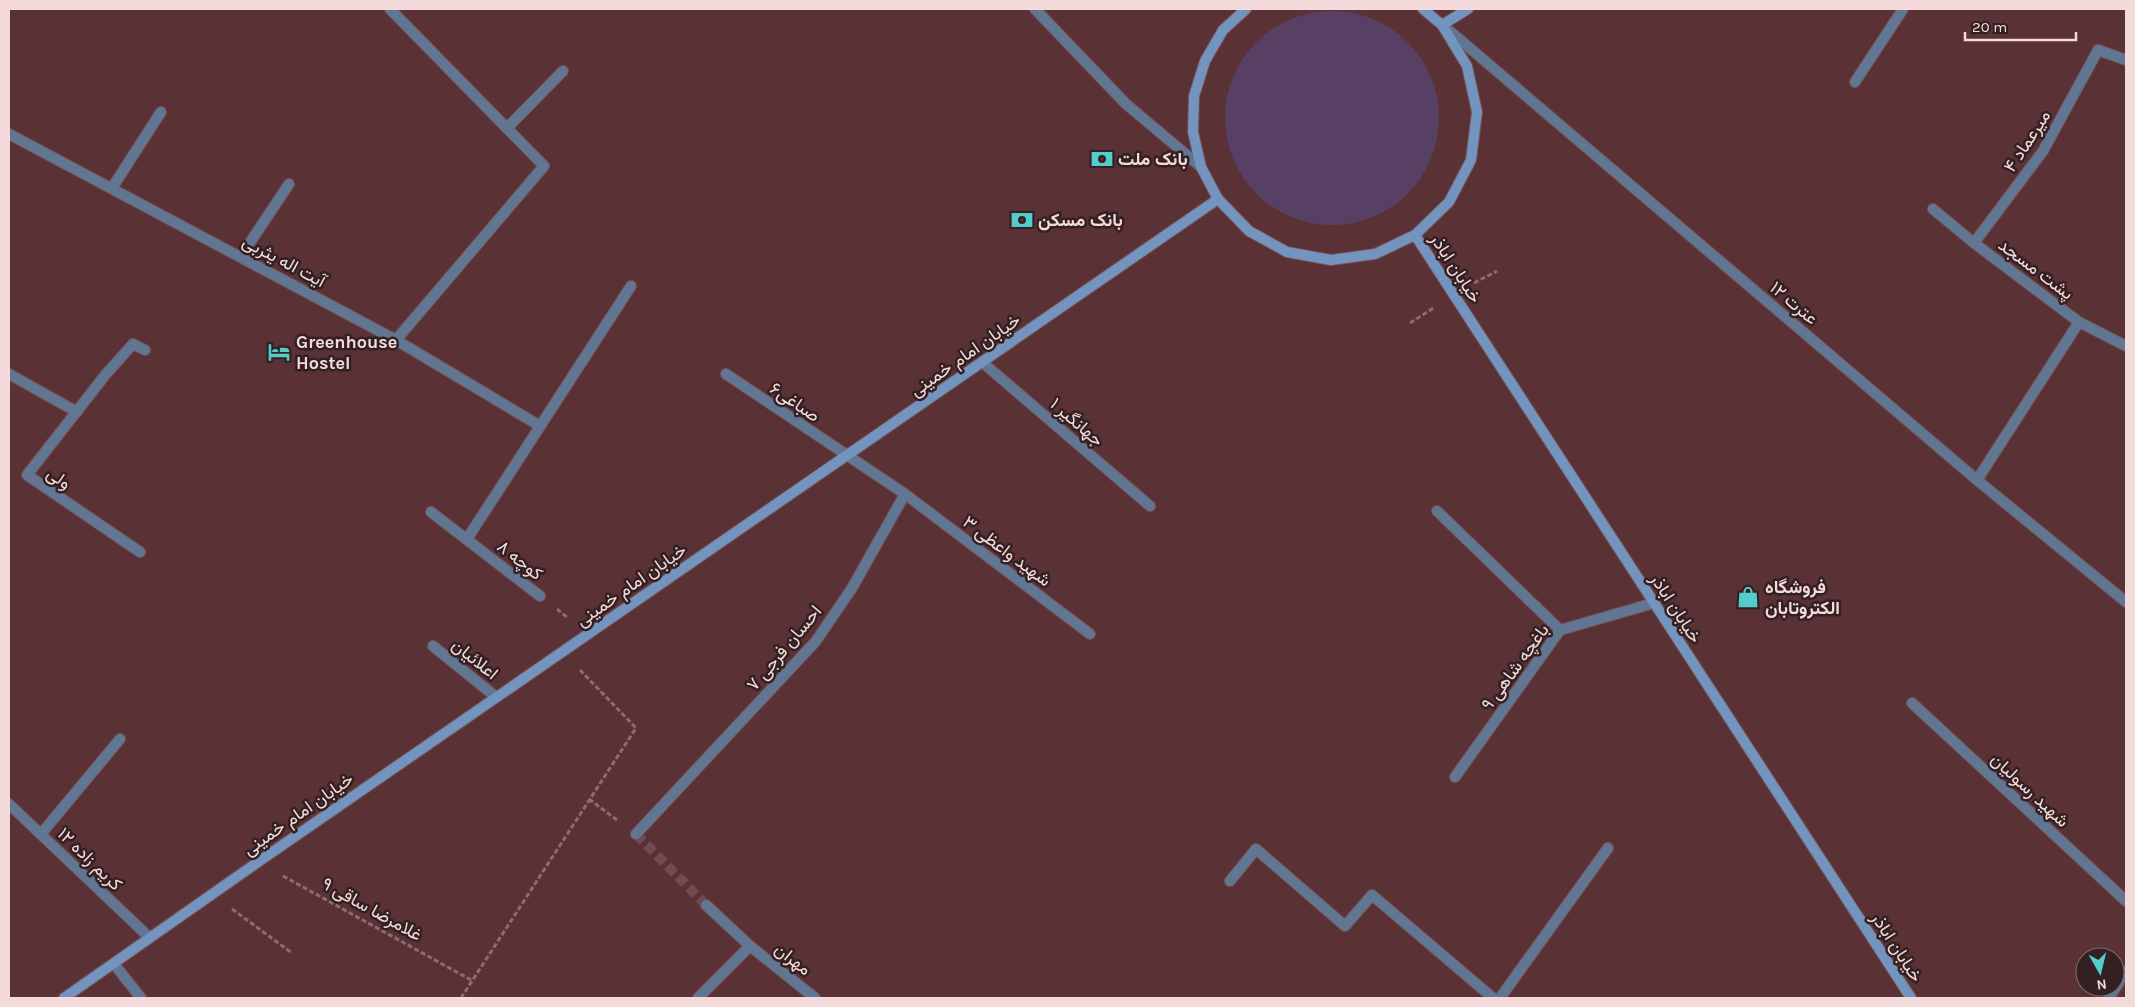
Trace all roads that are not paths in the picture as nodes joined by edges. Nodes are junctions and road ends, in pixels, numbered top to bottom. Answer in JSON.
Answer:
{"nodes":[{"id":1,"x":390,"y":9,"type":"edge"},
{"id":2,"x":1035,"y":9,"type":"edge"},
{"id":3,"x":1246,"y":9,"type":"edge"},
{"id":4,"x":1423,"y":9,"type":"edge"},
{"id":5,"x":1468,"y":9,"type":"edge"},
{"id":6,"x":1903,"y":9,"type":"edge"},
{"id":7,"x":1442,"y":25,"type":"junction"},
{"id":8,"x":2126,"y":60,"type":"edge"},
{"id":9,"x":563,"y":71,"type":"dead end"},
{"id":10,"x":1855,"y":82,"type":"dead end"},
{"id":11,"x":161,"y":112,"type":"dead end"},
{"id":12,"x":508,"y":127,"type":"junction"},
{"id":13,"x":9,"y":134,"type":"edge"},
{"id":14,"x":1201,"y":167,"type":"junction"},
{"id":15,"x":289,"y":184,"type":"dead end"},
{"id":16,"x":112,"y":188,"type":"junction"},
{"id":17,"x":1218,"y":199,"type":"junction"},
{"id":18,"x":1933,"y":209,"type":"dead end"},
{"id":19,"x":1415,"y":235,"type":"junction"},
{"id":20,"x":1974,"y":242,"type":"junction"},
{"id":21,"x":241,"y":256,"type":"junction"},
{"id":22,"x":631,"y":286,"type":"dead end"},
{"id":23,"x":2079,"y":322,"type":"junction"},
{"id":24,"x":396,"y":340,"type":"junction"},
{"id":25,"x":2126,"y":346,"type":"edge"},
{"id":26,"x":145,"y":350,"type":"dead end"},
{"id":27,"x":982,"y":362,"type":"junction"},
{"id":28,"x":9,"y":374,"type":"edge"},
{"id":29,"x":726,"y":374,"type":"dead end"},
{"id":30,"x":77,"y":412,"type":"junction"},
{"id":31,"x":540,"y":426,"type":"junction"},
{"id":32,"x":846,"y":456,"type":"junction"},
{"id":33,"x":1977,"y":480,"type":"junction"},
{"id":34,"x":905,"y":494,"type":"junction"},
{"id":35,"x":1150,"y":506,"type":"dead end"},
{"id":36,"x":1437,"y":511,"type":"dead end"},
{"id":37,"x":431,"y":512,"type":"dead end"},
{"id":38,"x":467,"y":539,"type":"junction"},
{"id":39,"x":140,"y":552,"type":"dead end"},
{"id":40,"x":540,"y":596,"type":"road end"},
{"id":41,"x":2126,"y":602,"type":"edge"},
{"id":42,"x":1654,"y":603,"type":"junction"},
{"id":43,"x":1560,"y":630,"type":"junction"},
{"id":44,"x":1090,"y":634,"type":"dead end"},
{"id":45,"x":433,"y":646,"type":"dead end"},
{"id":46,"x":496,"y":697,"type":"junction"},
{"id":47,"x":1912,"y":703,"type":"dead end"},
{"id":48,"x":120,"y":739,"type":"dead end"},
{"id":49,"x":1455,"y":777,"type":"dead end"},
{"id":50,"x":9,"y":804,"type":"edge"},
{"id":51,"x":41,"y":834,"type":"junction"},
{"id":52,"x":636,"y":834,"type":"road end"},
{"id":53,"x":1608,"y":848,"type":"dead end"},
{"id":54,"x":1230,"y":881,"type":"dead end"},
{"id":55,"x":2126,"y":901,"type":"edge"},
{"id":56,"x":706,"y":905,"type":"tunnel mouth"},
{"id":57,"x":149,"y":937,"type":"junction"},
{"id":58,"x":750,"y":946,"type":"junction"},
{"id":59,"x":114,"y":964,"type":"junction"},
{"id":60,"x":2126,"y":971,"type":"edge"},
{"id":61,"x":64,"y":998,"type":"edge"},
{"id":62,"x":141,"y":998,"type":"edge"},
{"id":63,"x":698,"y":998,"type":"edge"},
{"id":64,"x":815,"y":998,"type":"edge"},
{"id":65,"x":1493,"y":998,"type":"edge"},
{"id":66,"x":1500,"y":998,"type":"edge"},
{"id":67,"x":1911,"y":998,"type":"edge"},
{"id":68,"x":2109,"y":998,"type":"edge"}],
"edges":[{"from":1,"to":12,"type":"street"},
{"from":2,"to":14,"type":"street"},
{"from":3,"to":14,"type":"main road"},
{"from":4,"to":7,"type":"main road"},
{"from":5,"to":7,"type":"main road"},
{"from":6,"to":10,"type":"street"},
{"from":7,"to":19,"type":"main road"},
{"from":7,"to":33,"type":"street","name":"عترت ۱۲"},
{"from":8,"to":20,"type":"street","name":"میرعماد ۴"},
{"from":9,"to":12,"type":"street"},
{"from":11,"to":16,"type":"street"},
{"from":12,"to":24,"type":"street"},
{"from":13,"to":16,"type":"street","name":"آیت اله یثربی"},
{"from":14,"to":17,"type":"main road"},
{"from":15,"to":21,"type":"street"},
{"from":16,"to":21,"type":"street","name":"آیت اله یثربی"},
{"from":17,"to":19,"type":"main road"},
{"from":17,"to":27,"type":"main road","name":"خیابان امام خمینی"},
{"from":18,"to":20,"type":"street","name":"پشت مسجد"},
{"from":19,"to":42,"type":"main road","name":"خیابان اباذر"},
{"from":20,"to":23,"type":"street","name":"پشت مسجد"},
{"from":21,"to":24,"type":"street","name":"آیت اله یثربی"},
{"from":22,"to":31,"type":"street"},
{"from":23,"to":25,"type":"street","name":"پشت مسجد"},
{"from":23,"to":33,"type":"street"},
{"from":24,"to":31,"type":"street","name":"آیت اله یثربی"},
{"from":26,"to":30,"type":"street","name":"ولی"},
{"from":27,"to":32,"type":"main road","name":"خیابان امام خمینی"},
{"from":27,"to":35,"type":"street","name":"جهانگیر ۱"},
{"from":28,"to":30,"type":"street"},
{"from":29,"to":32,"type":"street","name":"صباغی۶"},
{"from":30,"to":39,"type":"street","name":"ولی"},
{"from":31,"to":38,"type":"street"},
{"from":32,"to":34,"type":"street"},
{"from":32,"to":46,"type":"main road","name":"خیابان امام خمینی"},
{"from":33,"to":41,"type":"street","name":"عترت ۱۲"},
{"from":34,"to":44,"type":"street","name":"شهید واعظی ۳"},
{"from":34,"to":52,"type":"street","name":"احسان فرجی ۷"},
{"from":36,"to":43,"type":"street"},
{"from":37,"to":38,"type":"street","name":"کوچه ۸"},
{"from":38,"to":40,"type":"street","name":"کوچه ۸"},
{"from":42,"to":43,"type":"street","name":"باغچه شاهی ۹"},
{"from":42,"to":67,"type":"main road","name":"خیابان اباذر"},
{"from":43,"to":49,"type":"street","name":"باغچه شاهی ۹"},
{"from":45,"to":46,"type":"street","name":"اعلائیان"},
{"from":46,"to":57,"type":"main road","name":"خیابان امام خمینی"},
{"from":47,"to":55,"type":"street","name":"شهید رسولیان"},
{"from":48,"to":51,"type":"street"},
{"from":50,"to":51,"type":"street","name":"کریم زاده ۱۲"},
{"from":51,"to":57,"type":"street","name":"کریم زاده ۱۲"},
{"from":53,"to":66,"type":"street"},
{"from":54,"to":65,"type":"street"},
{"from":56,"to":58,"type":"street","name":"مهران"},
{"from":57,"to":59,"type":"main road","name":"خیابان امام خمینی"},
{"from":58,"to":63,"type":"street"},
{"from":58,"to":64,"type":"street","name":"مهران"},
{"from":59,"to":61,"type":"main road","name":"خیابان امام خمینی"},
{"from":59,"to":62,"type":"street"},
{"from":60,"to":68,"type":"street"}]}
